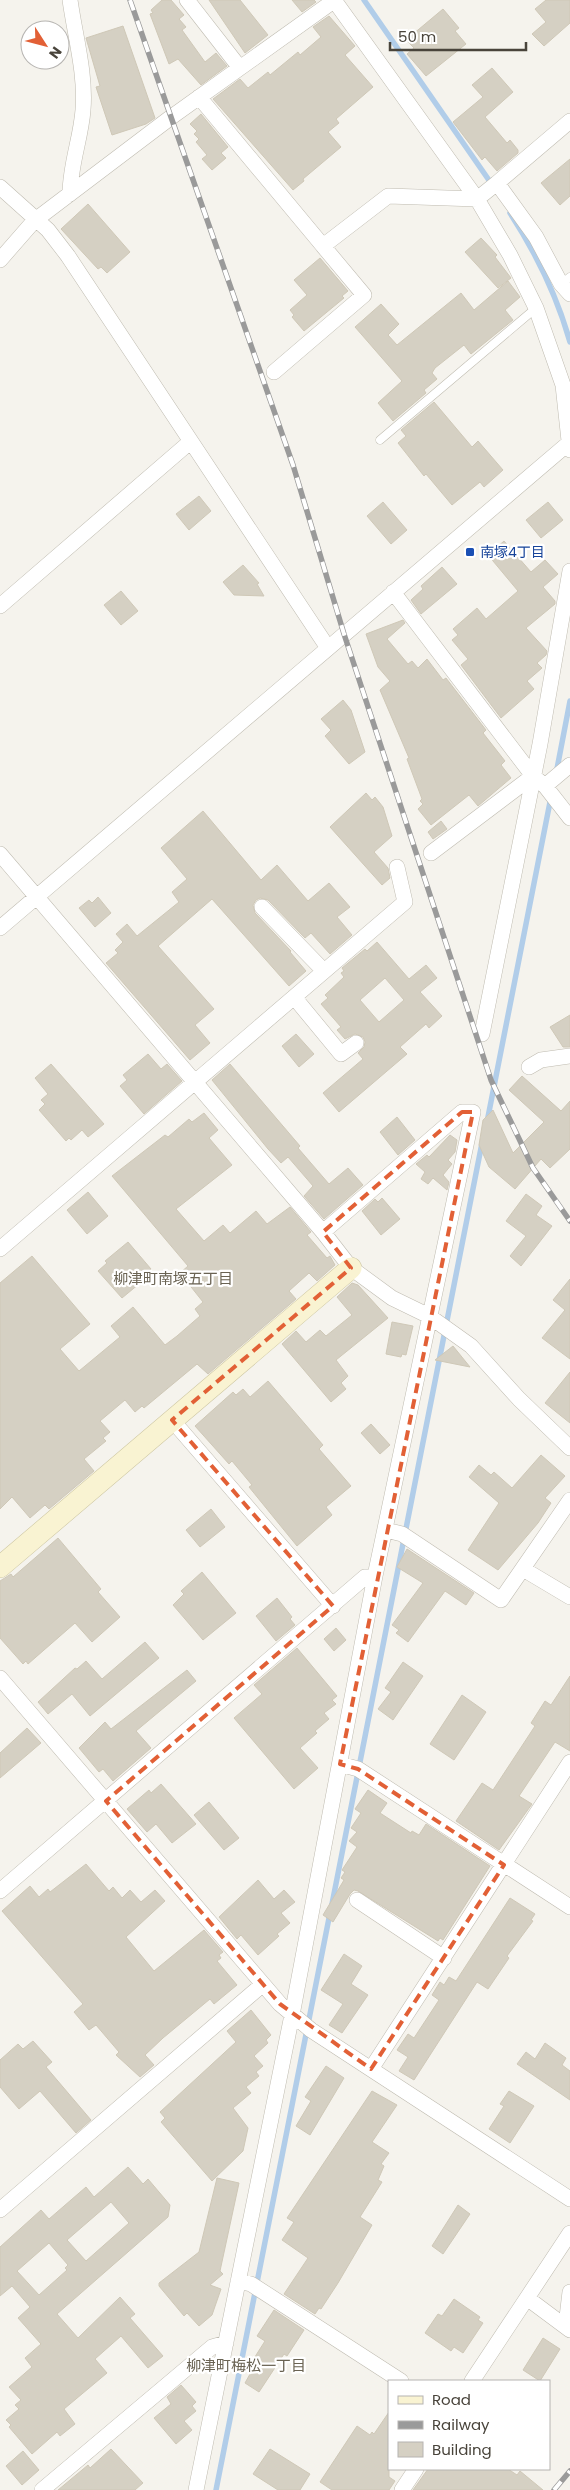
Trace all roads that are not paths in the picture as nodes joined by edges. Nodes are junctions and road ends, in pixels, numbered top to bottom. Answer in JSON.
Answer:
{"nodes":[{"id":1,"x":70,"y":0,"type":"edge"},
{"id":2,"x":187,"y":0,"type":"edge"},
{"id":3,"x":334,"y":0,"type":"edge"},
{"id":4,"x":240,"y":68,"type":"junction"},
{"id":5,"x":199,"y":98,"type":"junction"},
{"id":6,"x":570,"y":121,"type":"edge"},
{"id":7,"x":497,"y":184,"type":"junction"},
{"id":8,"x":0,"y":188,"type":"edge"},
{"id":9,"x":70,"y":194,"type":"junction"},
{"id":10,"x":477,"y":199,"type":"junction"},
{"id":11,"x":34,"y":220,"type":"junction"},
{"id":12,"x":323,"y":246,"type":"junction"},
{"id":13,"x":0,"y":260,"type":"edge"},
{"id":14,"x":567,"y":285,"type":"edge"},
{"id":15,"x":536,"y":308,"type":"junction"},
{"id":16,"x":274,"y":372,"type":"dead end"},
{"id":17,"x":380,"y":440,"type":"dead end"},
{"id":18,"x":190,"y":442,"type":"junction"},
{"id":19,"x":570,"y":444,"type":"edge"},
{"id":20,"x":570,"y":571,"type":"edge"},
{"id":21,"x":393,"y":592,"type":"junction"},
{"id":22,"x":0,"y":606,"type":"edge"},
{"id":23,"x":328,"y":648,"type":"junction"},
{"id":24,"x":570,"y":765,"type":"edge"},
{"id":25,"x":533,"y":776,"type":"junction"},
{"id":26,"x":546,"y":786,"type":"junction"},
{"id":27,"x":570,"y":818,"type":"edge"},
{"id":28,"x":431,"y":853,"type":"dead end"},
{"id":29,"x":0,"y":854,"type":"edge"},
{"id":30,"x":397,"y":867,"type":"dead end"},
{"id":31,"x":37,"y":897,"type":"junction"},
{"id":32,"x":262,"y":907,"type":"dead end"},
{"id":33,"x":0,"y":928,"type":"edge"},
{"id":34,"x":324,"y":971,"type":"junction"},
{"id":35,"x":294,"y":997,"type":"junction"},
{"id":36,"x":482,"y":1034,"type":"dead end"},
{"id":37,"x":356,"y":1043,"type":"dead end"},
{"id":38,"x":570,"y":1056,"type":"edge"},
{"id":39,"x":528,"y":1067,"type":"dead end"},
{"id":40,"x":194,"y":1082,"type":"junction"},
{"id":41,"x":323,"y":1232,"type":"junction"},
{"id":42,"x":0,"y":1249,"type":"edge"},
{"id":43,"x":351,"y":1268,"type":"junction"},
{"id":44,"x":429,"y":1316,"type":"junction"},
{"id":45,"x":172,"y":1420,"type":"junction"},
{"id":46,"x":570,"y":1448,"type":"edge"},
{"id":47,"x":570,"y":1500,"type":"edge"},
{"id":48,"x":386,"y":1530,"type":"junction"},
{"id":49,"x":0,"y":1567,"type":"edge"},
{"id":50,"x":522,"y":1569,"type":"junction"},
{"id":51,"x":375,"y":1576,"type":"junction"},
{"id":52,"x":570,"y":1597,"type":"edge"},
{"id":53,"x":333,"y":1606,"type":"junction"},
{"id":54,"x":0,"y":1678,"type":"edge"},
{"id":55,"x":570,"y":1762,"type":"edge"},
{"id":56,"x":340,"y":1764,"type":"junction"},
{"id":57,"x":106,"y":1801,"type":"junction"},
{"id":58,"x":504,"y":1864,"type":"junction"},
{"id":59,"x":0,"y":1890,"type":"edge"},
{"id":60,"x":358,"y":1900,"type":"dead end"},
{"id":61,"x":570,"y":1907,"type":"edge"},
{"id":62,"x":444,"y":1958,"type":"junction"},
{"id":63,"x":262,"y":1985,"type":"junction"},
{"id":64,"x":292,"y":2015,"type":"junction"},
{"id":65,"x":372,"y":2069,"type":"junction"},
{"id":66,"x":570,"y":2199,"type":"edge"},
{"id":67,"x":0,"y":2210,"type":"edge"},
{"id":68,"x":570,"y":2233,"type":"edge"},
{"id":69,"x":238,"y":2281,"type":"junction"},
{"id":70,"x":570,"y":2292,"type":"edge"},
{"id":71,"x":527,"y":2298,"type":"junction"},
{"id":72,"x":568,"y":2328,"type":"edge"},
{"id":73,"x":226,"y":2343,"type":"junction"},
{"id":74,"x":399,"y":2380,"type":"edge"},
{"id":75,"x":473,"y":2380,"type":"edge"},
{"id":76,"x":415,"y":2470,"type":"edge"},
{"id":77,"x":42,"y":2490,"type":"edge"},
{"id":78,"x":196,"y":2490,"type":"edge"},
{"id":79,"x":402,"y":2490,"type":"edge"}],
"edges":[{"from":1,"to":9,"type":"street"},
{"from":2,"to":4,"type":"street"},
{"from":3,"to":4,"type":"street"},
{"from":3,"to":10,"type":"street"},
{"from":4,"to":5,"type":"street"},
{"from":5,"to":9,"type":"street"},
{"from":5,"to":12,"type":"street"},
{"from":6,"to":7,"type":"street"},
{"from":7,"to":10,"type":"street"},
{"from":7,"to":14,"type":"street"},
{"from":8,"to":11,"type":"street"},
{"from":9,"to":11,"type":"street"},
{"from":10,"to":12,"type":"street"},
{"from":10,"to":15,"type":"street"},
{"from":11,"to":13,"type":"street"},
{"from":11,"to":18,"type":"street"},
{"from":12,"to":16,"type":"street"},
{"from":15,"to":17,"type":"lane"},
{"from":15,"to":19,"type":"street"},
{"from":18,"to":22,"type":"street"},
{"from":18,"to":23,"type":"street"},
{"from":19,"to":21,"type":"street"},
{"from":20,"to":25,"type":"street"},
{"from":21,"to":23,"type":"street"},
{"from":21,"to":25,"type":"street"},
{"from":23,"to":31,"type":"street"},
{"from":24,"to":26,"type":"street"},
{"from":25,"to":26,"type":"street"},
{"from":25,"to":28,"type":"street"},
{"from":25,"to":36,"type":"street"},
{"from":26,"to":27,"type":"street"},
{"from":29,"to":31,"type":"street"},
{"from":30,"to":34,"type":"street"},
{"from":31,"to":33,"type":"street"},
{"from":31,"to":40,"type":"street"},
{"from":32,"to":34,"type":"street"},
{"from":34,"to":35,"type":"street"},
{"from":35,"to":37,"type":"street"},
{"from":35,"to":40,"type":"street"},
{"from":38,"to":39,"type":"street"},
{"from":40,"to":41,"type":"street"},
{"from":40,"to":42,"type":"street"},
{"from":41,"to":43,"type":"street"},
{"from":41,"to":44,"type":"street"},
{"from":43,"to":44,"type":"street"},
{"from":43,"to":45,"type":"street"},
{"from":44,"to":46,"type":"street"},
{"from":44,"to":48,"type":"street"},
{"from":45,"to":49,"type":"street"},
{"from":45,"to":53,"type":"street"},
{"from":47,"to":50,"type":"street"},
{"from":48,"to":50,"type":"street"},
{"from":48,"to":51,"type":"street"},
{"from":50,"to":52,"type":"street"},
{"from":51,"to":53,"type":"street"},
{"from":51,"to":56,"type":"street"},
{"from":53,"to":57,"type":"street"},
{"from":54,"to":57,"type":"street"},
{"from":55,"to":58,"type":"street"},
{"from":56,"to":58,"type":"street"},
{"from":56,"to":64,"type":"street"},
{"from":57,"to":59,"type":"street"},
{"from":57,"to":63,"type":"street"},
{"from":58,"to":61,"type":"street"},
{"from":58,"to":62,"type":"street"},
{"from":60,"to":62,"type":"street"},
{"from":62,"to":65,"type":"street"},
{"from":63,"to":64,"type":"street"},
{"from":63,"to":67,"type":"street"},
{"from":64,"to":65,"type":"street"},
{"from":64,"to":69,"type":"street"},
{"from":65,"to":66,"type":"street"},
{"from":68,"to":71,"type":"street"},
{"from":69,"to":73,"type":"street"},
{"from":69,"to":74,"type":"street"},
{"from":70,"to":72,"type":"street"},
{"from":71,"to":72,"type":"street"},
{"from":71,"to":75,"type":"street"},
{"from":73,"to":77,"type":"street"},
{"from":73,"to":78,"type":"street"},
{"from":76,"to":79,"type":"street"}]}
